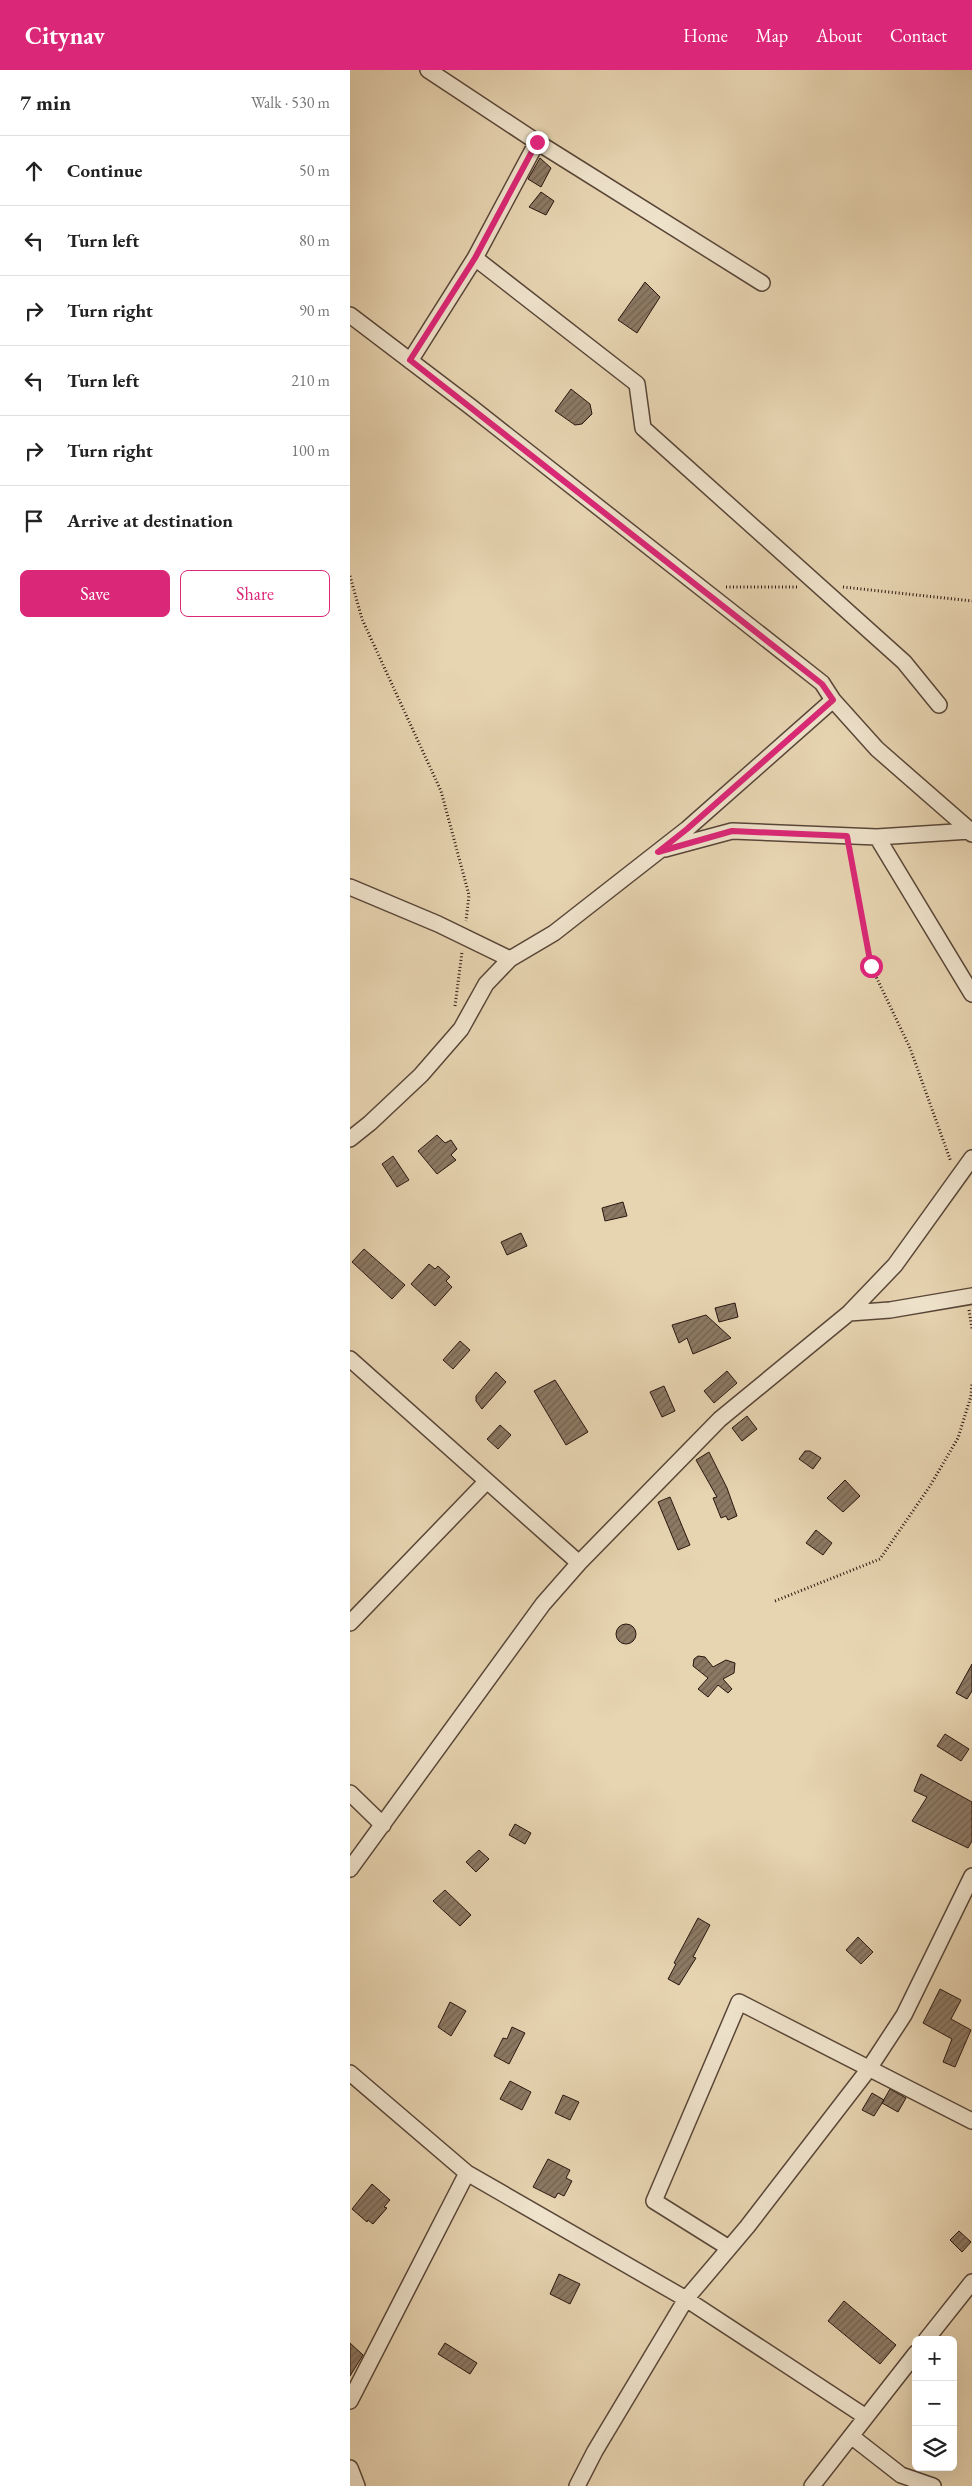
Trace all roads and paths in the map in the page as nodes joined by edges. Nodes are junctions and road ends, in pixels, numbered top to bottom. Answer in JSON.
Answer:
{"nodes":[{"id":1,"x":428,"y":70,"type":"edge"},
{"id":2,"x":537,"y":142,"type":"junction"},
{"id":3,"x":475,"y":258,"type":"junction"},
{"id":4,"x":762,"y":284,"type":"dead end"},
{"id":5,"x":350,"y":315,"type":"edge"},
{"id":6,"x":410,"y":360,"type":"junction"},
{"id":7,"x":350,"y":576,"type":"edge"},
{"id":8,"x":833,"y":700,"type":"junction"},
{"id":9,"x":938,"y":705,"type":"dead end"},
{"id":10,"x":971,"y":832,"type":"edge"},
{"id":11,"x":847,"y":836,"type":"junction"},
{"id":12,"x":876,"y":837,"type":"junction"},
{"id":13,"x":658,"y":852,"type":"junction"},
{"id":14,"x":350,"y":887,"type":"edge"},
{"id":15,"x":464,"y":936,"type":"junction"},
{"id":16,"x":510,"y":960,"type":"junction"},
{"id":17,"x":972,"y":994,"type":"edge"},
{"id":18,"x":453,"y":1015,"type":"dead end"},
{"id":19,"x":350,"y":1139,"type":"edge"},
{"id":20,"x":972,"y":1158,"type":"edge"},
{"id":21,"x":957,"y":1179,"type":"junction"},
{"id":22,"x":972,"y":1296,"type":"edge"},
{"id":23,"x":849,"y":1313,"type":"junction"},
{"id":24,"x":350,"y":1359,"type":"edge"},
{"id":25,"x":972,"y":1383,"type":"edge"},
{"id":26,"x":487,"y":1481,"type":"junction"},
{"id":27,"x":579,"y":1563,"type":"junction"},
{"id":28,"x":775,"y":1601,"type":"dead end"},
{"id":29,"x":350,"y":1623,"type":"edge"},
{"id":30,"x":350,"y":1792,"type":"edge"},
{"id":31,"x":383,"y":1825,"type":"junction"},
{"id":32,"x":350,"y":1869,"type":"edge"},
{"id":33,"x":972,"y":1876,"type":"edge"},
{"id":34,"x":868,"y":2070,"type":"junction"},
{"id":35,"x":350,"y":2073,"type":"edge"},
{"id":36,"x":972,"y":2122,"type":"edge"},
{"id":37,"x":467,"y":2173,"type":"junction"},
{"id":38,"x":729,"y":2248,"type":"junction"},
{"id":39,"x":972,"y":2282,"type":"edge"},
{"id":40,"x":686,"y":2299,"type":"junction"},
{"id":41,"x":929,"y":2336,"type":"edge"},
{"id":42,"x":912,"y":2358,"type":"edge"},
{"id":43,"x":350,"y":2401,"type":"edge"},
{"id":44,"x":866,"y":2417,"type":"junction"},
{"id":45,"x":851,"y":2436,"type":"junction"},
{"id":46,"x":350,"y":2468,"type":"edge"},
{"id":47,"x":356,"y":2486,"type":"edge"},
{"id":48,"x":577,"y":2486,"type":"edge"},
{"id":49,"x":812,"y":2486,"type":"edge"},
{"id":50,"x":933,"y":2486,"type":"edge"}],
"edges":[{"from":1,"to":2,"type":"street"},
{"from":2,"to":3,"type":"street"},
{"from":2,"to":4,"type":"street"},
{"from":3,"to":6,"type":"street"},
{"from":3,"to":9,"type":"street"},
{"from":5,"to":6,"type":"street"},
{"from":6,"to":8,"type":"street"},
{"from":7,"to":15,"type":"path"},
{"from":8,"to":10,"type":"street"},
{"from":8,"to":13,"type":"street"},
{"from":10,"to":12,"type":"street"},
{"from":11,"to":12,"type":"street"},
{"from":11,"to":13,"type":"street"},
{"from":11,"to":21,"type":"path"},
{"from":12,"to":17,"type":"street"},
{"from":13,"to":16,"type":"street"},
{"from":14,"to":15,"type":"street"},
{"from":15,"to":16,"type":"street"},
{"from":15,"to":18,"type":"path"},
{"from":16,"to":19,"type":"street"},
{"from":20,"to":21,"type":"street"},
{"from":21,"to":23,"type":"street"},
{"from":22,"to":23,"type":"street"},
{"from":23,"to":27,"type":"street"},
{"from":24,"to":26,"type":"street"},
{"from":25,"to":28,"type":"path"},
{"from":26,"to":27,"type":"street"},
{"from":26,"to":29,"type":"street"},
{"from":27,"to":31,"type":"street"},
{"from":30,"to":31,"type":"street"},
{"from":31,"to":32,"type":"street"},
{"from":33,"to":34,"type":"street"},
{"from":34,"to":36,"type":"street"},
{"from":34,"to":38,"type":"street"},
{"from":34,"to":38,"type":"street"},
{"from":35,"to":37,"type":"street"},
{"from":37,"to":40,"type":"street"},
{"from":37,"to":43,"type":"street"},
{"from":38,"to":40,"type":"street"},
{"from":39,"to":41,"type":"street"},
{"from":40,"to":44,"type":"street"},
{"from":40,"to":48,"type":"street"},
{"from":42,"to":44,"type":"street"},
{"from":44,"to":45,"type":"street"},
{"from":45,"to":49,"type":"street"},
{"from":45,"to":50,"type":"street"},
{"from":46,"to":47,"type":"street"}]}
